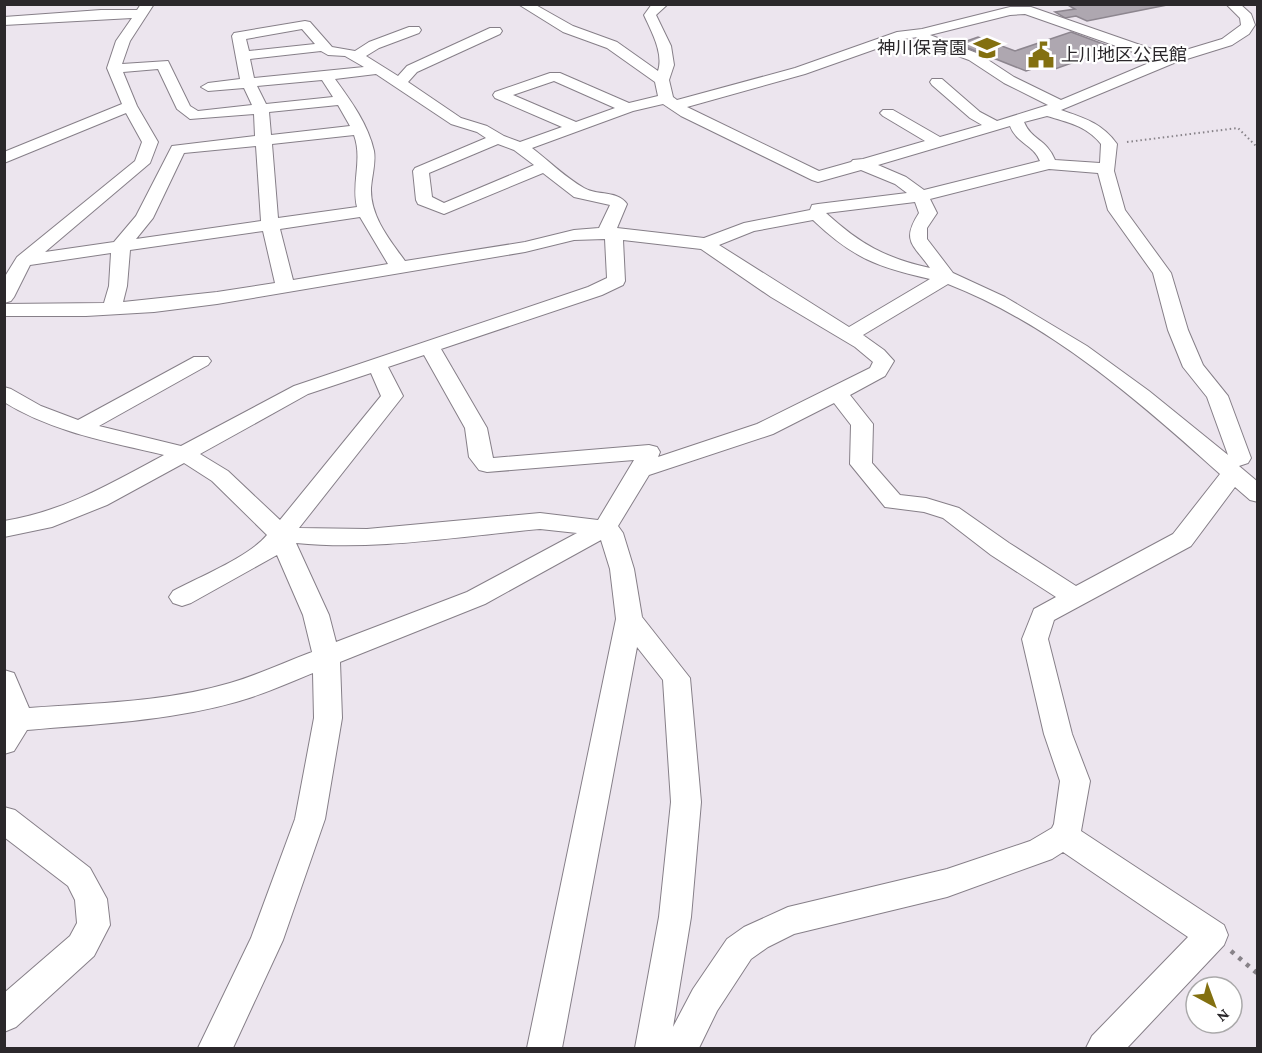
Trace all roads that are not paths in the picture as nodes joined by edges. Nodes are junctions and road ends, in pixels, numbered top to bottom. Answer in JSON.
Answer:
{"nodes":[{"id":1,"x":524,"y":4,"type":"edge"},
{"id":2,"x":1232,"y":4,"type":"edge"},
{"id":3,"x":656,"y":6,"type":"edge"},
{"id":4,"x":143,"y":9,"type":"edge"},
{"id":5,"x":4,"y":21,"type":"edge"},
{"id":6,"x":414,"y":30,"type":"dead end"},
{"id":7,"x":495,"y":31,"type":"dead end"},
{"id":8,"x":922,"y":33,"type":"junction"},
{"id":9,"x":324,"y":47,"type":"junction"},
{"id":10,"x":244,"y":56,"type":"junction"},
{"id":11,"x":356,"y":56,"type":"junction"},
{"id":12,"x":1169,"y":60,"type":"junction"},
{"id":13,"x":115,"y":69,"type":"junction"},
{"id":14,"x":378,"y":70,"type":"junction"},
{"id":15,"x":325,"y":74,"type":"junction"},
{"id":16,"x":662,"y":80,"type":"junction"},
{"id":17,"x":248,"y":82,"type":"junction"},
{"id":18,"x":400,"y":82,"type":"junction"},
{"id":19,"x":937,"y":82,"type":"dead end"},
{"id":20,"x":208,"y":87,"type":"dead end"},
{"id":21,"x":342,"y":100,"type":"junction"},
{"id":22,"x":671,"y":102,"type":"junction"},
{"id":23,"x":130,"y":106,"type":"junction"},
{"id":24,"x":628,"y":108,"type":"junction"},
{"id":25,"x":1054,"y":108,"type":"junction"},
{"id":26,"x":261,"y":109,"type":"junction"},
{"id":27,"x":888,"y":113,"type":"dead end"},
{"id":28,"x":1015,"y":120,"type":"junction"},
{"id":29,"x":996,"y":126,"type":"junction"},
{"id":30,"x":42,"y":127,"type":"dead end"},
{"id":31,"x":575,"y":127,"type":"junction"},
{"id":32,"x":360,"y":130,"type":"junction"},
{"id":33,"x":59,"y":135,"type":"junction"},
{"id":34,"x":265,"y":139,"type":"junction"},
{"id":35,"x":498,"y":139,"type":"junction"},
{"id":36,"x":937,"y":142,"type":"junction"},
{"id":37,"x":520,"y":147,"type":"junction"},
{"id":38,"x":4,"y":158,"type":"edge"},
{"id":39,"x":858,"y":164,"type":"junction"},
{"id":40,"x":1049,"y":164,"type":"junction"},
{"id":41,"x":544,"y":166,"type":"junction"},
{"id":42,"x":1107,"y":169,"type":"junction"},
{"id":43,"x":818,"y":177,"type":"junction"},
{"id":44,"x":921,"y":196,"type":"junction"},
{"id":45,"x":367,"y":210,"type":"junction"},
{"id":46,"x":818,"y":211,"type":"junction"},
{"id":47,"x":270,"y":224,"type":"junction"},
{"id":48,"x":610,"y":233,"type":"junction"},
{"id":49,"x":706,"y":244,"type":"junction"},
{"id":50,"x":120,"y":245,"type":"junction"},
{"id":51,"x":23,"y":261,"type":"junction"},
{"id":52,"x":399,"y":266,"type":"junction"},
{"id":53,"x":946,"y":278,"type":"junction"},
{"id":54,"x":285,"y":286,"type":"junction"},
{"id":55,"x":4,"y":297,"type":"edge"},
{"id":56,"x":112,"y":308,"type":"junction"},
{"id":57,"x":4,"y":310,"type":"edge"},
{"id":58,"x":849,"y":335,"type":"junction"},
{"id":59,"x":429,"y":346,"type":"junction"},
{"id":60,"x":201,"y":361,"type":"dead end"},
{"id":61,"x":377,"y":365,"type":"junction"},
{"id":62,"x":4,"y":393,"type":"edge"},
{"id":63,"x":838,"y":394,"type":"junction"},
{"id":64,"x":80,"y":428,"type":"junction"},
{"id":65,"x":185,"y":454,"type":"junction"},
{"id":66,"x":1228,"y":468,"type":"junction"},
{"id":67,"x":640,"y":470,"type":"junction"},
{"id":68,"x":1257,"y":495,"type":"edge"},
{"id":69,"x":604,"y":528,"type":"junction"},
{"id":70,"x":4,"y":529,"type":"edge"},
{"id":71,"x":280,"y":534,"type":"junction"},
{"id":72,"x":182,"y":597,"type":"dead end"},
{"id":73,"x":1074,"y":597,"type":"junction"},
{"id":74,"x":628,"y":619,"type":"junction"},
{"id":75,"x":326,"y":656,"type":"junction"},
{"id":76,"x":4,"y":680,"type":"edge"},
{"id":77,"x":12,"y":720,"type":"edge"},
{"id":78,"x":4,"y":742,"type":"edge"},
{"id":79,"x":4,"y":819,"type":"edge"},
{"id":80,"x":1064,"y":836,"type":"junction"},
{"id":81,"x":4,"y":1016,"type":"edge"},
{"id":82,"x":215,"y":1048,"type":"edge"},
{"id":83,"x":544,"y":1048,"type":"edge"},
{"id":84,"x":652,"y":1048,"type":"edge"},
{"id":85,"x":681,"y":1048,"type":"edge"},
{"id":86,"x":1104,"y":1048,"type":"edge"}],
"edges":[{"from":1,"to":16,"type":"street"},
{"from":2,"to":12,"type":"street"},
{"from":3,"to":16,"type":"street"},
{"from":4,"to":5,"type":"street"},
{"from":4,"to":13,"type":"street"},
{"from":6,"to":11,"type":"street"},
{"from":7,"to":18,"type":"street"},
{"from":8,"to":12,"type":"street"},
{"from":8,"to":22,"type":"street"},
{"from":8,"to":25,"type":"street"},
{"from":9,"to":10,"type":"street"},
{"from":9,"to":10,"type":"street"},
{"from":9,"to":11,"type":"street"},
{"from":10,"to":17,"type":"street"},
{"from":11,"to":14,"type":"street"},
{"from":12,"to":25,"type":"street"},
{"from":13,"to":23,"type":"street"},
{"from":13,"to":26,"type":"street"},
{"from":14,"to":15,"type":"street"},
{"from":14,"to":18,"type":"street"},
{"from":15,"to":17,"type":"street"},
{"from":15,"to":21,"type":"street"},
{"from":16,"to":22,"type":"street"},
{"from":17,"to":20,"type":"street"},
{"from":17,"to":26,"type":"street"},
{"from":18,"to":35,"type":"street"},
{"from":19,"to":29,"type":"street"},
{"from":21,"to":26,"type":"street"},
{"from":21,"to":32,"type":"street"},
{"from":22,"to":24,"type":"street"},
{"from":22,"to":43,"type":"street"},
{"from":23,"to":33,"type":"street"},
{"from":23,"to":51,"type":"street"},
{"from":24,"to":31,"type":"street"},
{"from":24,"to":31,"type":"street"},
{"from":25,"to":28,"type":"street"},
{"from":25,"to":42,"type":"street"},
{"from":26,"to":34,"type":"street"},
{"from":27,"to":36,"type":"street"},
{"from":28,"to":29,"type":"street"},
{"from":28,"to":40,"type":"street"},
{"from":29,"to":36,"type":"street"},
{"from":30,"to":33,"type":"street"},
{"from":31,"to":37,"type":"street"},
{"from":32,"to":34,"type":"street"},
{"from":32,"to":45,"type":"street"},
{"from":33,"to":38,"type":"street"},
{"from":34,"to":47,"type":"street"},
{"from":34,"to":50,"type":"street"},
{"from":35,"to":37,"type":"street"},
{"from":35,"to":41,"type":"street"},
{"from":36,"to":39,"type":"street"},
{"from":37,"to":41,"type":"street"},
{"from":39,"to":43,"type":"street"},
{"from":39,"to":44,"type":"street"},
{"from":40,"to":42,"type":"street"},
{"from":40,"to":44,"type":"street"},
{"from":41,"to":48,"type":"street"},
{"from":42,"to":66,"type":"street"},
{"from":43,"to":46,"type":"street"},
{"from":44,"to":46,"type":"street"},
{"from":44,"to":53,"type":"street"},
{"from":45,"to":47,"type":"street"},
{"from":45,"to":52,"type":"street"},
{"from":46,"to":49,"type":"street"},
{"from":46,"to":53,"type":"street"},
{"from":47,"to":50,"type":"street"},
{"from":47,"to":54,"type":"street"},
{"from":48,"to":49,"type":"street"},
{"from":48,"to":52,"type":"street"},
{"from":48,"to":59,"type":"street"},
{"from":49,"to":58,"type":"street"},
{"from":50,"to":51,"type":"street"},
{"from":50,"to":56,"type":"street"},
{"from":51,"to":55,"type":"street"},
{"from":52,"to":54,"type":"street"},
{"from":53,"to":58,"type":"street"},
{"from":53,"to":66,"type":"street"},
{"from":54,"to":56,"type":"street"},
{"from":56,"to":57,"type":"street"},
{"from":58,"to":63,"type":"street"},
{"from":59,"to":61,"type":"street"},
{"from":59,"to":67,"type":"street"},
{"from":60,"to":64,"type":"street"},
{"from":61,"to":65,"type":"street"},
{"from":61,"to":71,"type":"street"},
{"from":62,"to":64,"type":"street"},
{"from":63,"to":67,"type":"street"},
{"from":63,"to":73,"type":"street"},
{"from":64,"to":65,"type":"street"},
{"from":65,"to":70,"type":"street"},
{"from":65,"to":71,"type":"street"},
{"from":66,"to":68,"type":"street"},
{"from":66,"to":73,"type":"street"},
{"from":67,"to":69,"type":"street"},
{"from":69,"to":71,"type":"street"},
{"from":69,"to":74,"type":"street"},
{"from":69,"to":75,"type":"street"},
{"from":71,"to":72,"type":"street"},
{"from":71,"to":75,"type":"street"},
{"from":73,"to":80,"type":"street"},
{"from":74,"to":83,"type":"street"},
{"from":74,"to":84,"type":"street"},
{"from":75,"to":77,"type":"street"},
{"from":75,"to":82,"type":"street"},
{"from":76,"to":77,"type":"street"},
{"from":77,"to":78,"type":"street"},
{"from":79,"to":81,"type":"street"},
{"from":80,"to":85,"type":"street"},
{"from":80,"to":86,"type":"street"}]}
